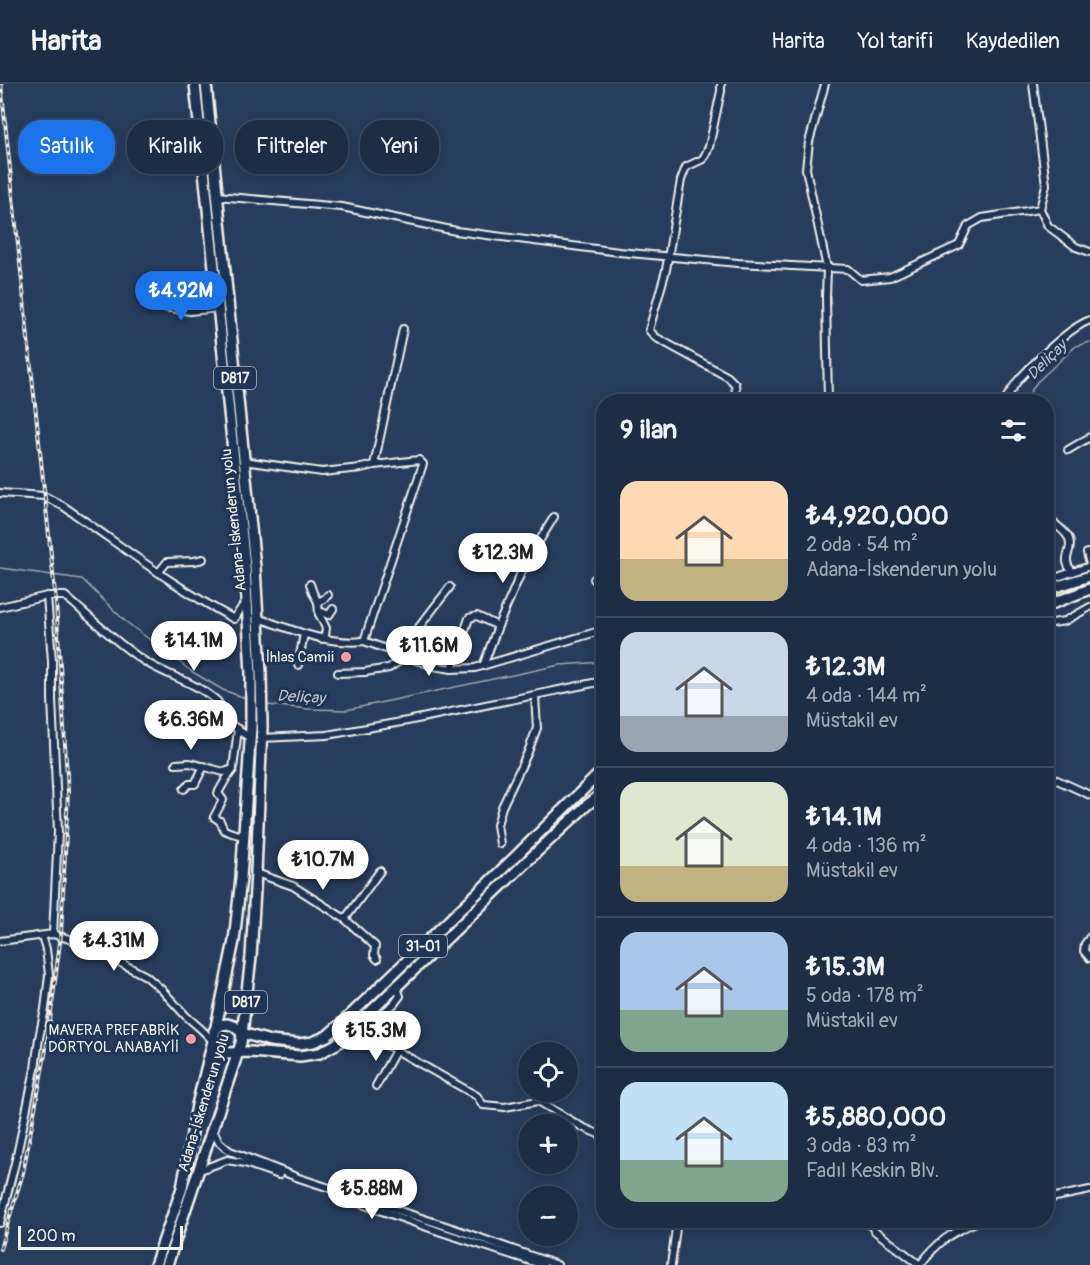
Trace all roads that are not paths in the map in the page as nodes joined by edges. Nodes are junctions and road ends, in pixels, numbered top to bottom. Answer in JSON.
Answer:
{"nodes":[{"id":1,"x":195,"y":84,"type":"edge"},
{"id":2,"x":206,"y":84,"type":"edge"},
{"id":3,"x":721,"y":84,"type":"edge"},
{"id":4,"x":825,"y":84,"type":"edge"},
{"id":5,"x":1033,"y":84,"type":"edge"},
{"id":6,"x":217,"y":196,"type":"junction"},
{"id":7,"x":1040,"y":209,"type":"junction"},
{"id":8,"x":1090,"y":252,"type":"edge"},
{"id":9,"x":668,"y":257,"type":"junction"},
{"id":10,"x":827,"y":268,"type":"junction"},
{"id":11,"x":145,"y":304,"type":"dead end"},
{"id":12,"x":218,"y":308,"type":"junction"},
{"id":13,"x":1090,"y":320,"type":"edge"},
{"id":14,"x":403,"y":329,"type":"dead end"},
{"id":15,"x":736,"y":394,"type":"edge"},
{"id":16,"x":828,"y":394,"type":"edge"},
{"id":17,"x":1009,"y":394,"type":"edge"},
{"id":18,"x":1090,"y":437,"type":"edge"},
{"id":19,"x":1068,"y":450,"type":"dead end"},
{"id":20,"x":244,"y":461,"type":"junction"},
{"id":21,"x":375,"y":465,"type":"junction"},
{"id":22,"x":0,"y":493,"type":"edge"},
{"id":23,"x":554,"y":517,"type":"dead end"},
{"id":24,"x":1055,"y":524,"type":"dead end"},
{"id":25,"x":1087,"y":553,"type":"dead end"},
{"id":26,"x":202,"y":559,"type":"dead end"},
{"id":27,"x":1090,"y":565,"type":"edge"},
{"id":28,"x":159,"y":572,"type":"junction"},
{"id":29,"x":1073,"y":572,"type":"junction"},
{"id":30,"x":1090,"y":576,"type":"edge"},
{"id":31,"x":1054,"y":578,"type":"edge"},
{"id":32,"x":310,"y":584,"type":"dead end"},
{"id":33,"x":450,"y":587,"type":"dead end"},
{"id":34,"x":1054,"y":588,"type":"edge"},
{"id":35,"x":1090,"y":589,"type":"edge"},
{"id":36,"x":328,"y":595,"type":"dead end"},
{"id":37,"x":47,"y":596,"type":"junction"},
{"id":38,"x":246,"y":602,"type":"junction"},
{"id":39,"x":318,"y":602,"type":"junction"},
{"id":40,"x":1054,"y":603,"type":"edge"},
{"id":41,"x":0,"y":607,"type":"edge"},
{"id":42,"x":1090,"y":607,"type":"edge"},
{"id":43,"x":333,"y":609,"type":"dead end"},
{"id":44,"x":319,"y":614,"type":"junction"},
{"id":45,"x":258,"y":618,"type":"junction"},
{"id":46,"x":1054,"y":623,"type":"edge"},
{"id":47,"x":498,"y":626,"type":"junction"},
{"id":48,"x":596,"y":632,"type":"edge"},
{"id":49,"x":304,"y":634,"type":"junction"},
{"id":50,"x":321,"y":639,"type":"junction"},
{"id":51,"x":364,"y":641,"type":"junction"},
{"id":52,"x":399,"y":653,"type":"junction"},
{"id":53,"x":298,"y":665,"type":"dead end"},
{"id":54,"x":483,"y":666,"type":"junction"},
{"id":55,"x":452,"y":669,"type":"junction"},
{"id":56,"x":256,"y":673,"type":"junction"},
{"id":57,"x":338,"y":673,"type":"dead end"},
{"id":58,"x":596,"y":683,"type":"edge"},
{"id":59,"x":535,"y":696,"type":"junction"},
{"id":60,"x":238,"y":729,"type":"junction"},
{"id":61,"x":250,"y":738,"type":"junction"},
{"id":62,"x":261,"y":738,"type":"junction"},
{"id":63,"x":176,"y":764,"type":"dead end"},
{"id":64,"x":204,"y":766,"type":"junction"},
{"id":65,"x":233,"y":769,"type":"junction"},
{"id":66,"x":596,"y":777,"type":"edge"},
{"id":67,"x":1054,"y":779,"type":"edge"},
{"id":68,"x":184,"y":789,"type":"dead end"},
{"id":69,"x":1090,"y":795,"type":"edge"},
{"id":70,"x":596,"y":798,"type":"edge"},
{"id":71,"x":243,"y":836,"type":"junction"},
{"id":72,"x":500,"y":844,"type":"dead end"},
{"id":73,"x":380,"y":871,"type":"dead end"},
{"id":74,"x":256,"y":873,"type":"junction"},
{"id":75,"x":345,"y":919,"type":"junction"},
{"id":76,"x":53,"y":934,"type":"junction"},
{"id":77,"x":42,"y":936,"type":"junction"},
{"id":78,"x":1090,"y":936,"type":"edge"},
{"id":79,"x":0,"y":941,"type":"edge"},
{"id":80,"x":1090,"y":958,"type":"edge"},
{"id":81,"x":377,"y":959,"type":"dead end"},
{"id":82,"x":397,"y":987,"type":"junction"},
{"id":83,"x":214,"y":1031,"type":"junction"},
{"id":84,"x":242,"y":1033,"type":"junction"},
{"id":85,"x":213,"y":1041,"type":"junction"},
{"id":86,"x":396,"y":1050,"type":"junction"},
{"id":87,"x":238,"y":1052,"type":"junction"},
{"id":88,"x":376,"y":1086,"type":"dead end"},
{"id":89,"x":213,"y":1130,"type":"junction"},
{"id":90,"x":596,"y":1133,"type":"edge"},
{"id":91,"x":200,"y":1170,"type":"junction"},
{"id":92,"x":1090,"y":1191,"type":"edge"},
{"id":93,"x":1054,"y":1197,"type":"edge"},
{"id":94,"x":0,"y":1223,"type":"edge"},
{"id":95,"x":676,"y":1228,"type":"edge"},
{"id":96,"x":872,"y":1228,"type":"edge"},
{"id":97,"x":962,"y":1228,"type":"edge"},
{"id":98,"x":155,"y":1265,"type":"edge"},
{"id":99,"x":167,"y":1265,"type":"edge"},
{"id":100,"x":543,"y":1265,"type":"edge"},
{"id":101,"x":557,"y":1265,"type":"edge"},
{"id":102,"x":671,"y":1265,"type":"edge"},
{"id":103,"x":920,"y":1265,"type":"edge"}],
"edges":[{"from":1,"to":12,"type":"highway","number":"D817"},
{"from":2,"to":6,"type":"highway","name":"Adana-İskenderun yolu","number":"D817"},
{"from":3,"to":9,"type":"street"},
{"from":4,"to":10,"type":"street"},
{"from":5,"to":7,"type":"street"},
{"from":6,"to":9,"type":"street"},
{"from":6,"to":20,"type":"highway","name":"Adana-İskenderun yolu","number":"D817"},
{"from":7,"to":8,"type":"street"},
{"from":7,"to":10,"type":"street"},
{"from":9,"to":10,"type":"street"},
{"from":9,"to":15,"type":"street"},
{"from":10,"to":16,"type":"street"},
{"from":11,"to":12,"type":"street"},
{"from":12,"to":38,"type":"highway","number":"D817"},
{"from":13,"to":17,"type":"street"},
{"from":14,"to":21,"type":"street"},
{"from":18,"to":19,"type":"street"},
{"from":20,"to":21,"type":"street"},
{"from":20,"to":45,"type":"highway","name":"Adana-İskenderun yolu","number":"D817"},
{"from":21,"to":51,"type":"street"},
{"from":22,"to":28,"type":"street"},
{"from":23,"to":47,"type":"street"},
{"from":24,"to":29,"type":"street"},
{"from":25,"to":27,"type":"street"},
{"from":26,"to":28,"type":"street"},
{"from":27,"to":29,"type":"street"},
{"from":28,"to":38,"type":"street"},
{"from":29,"to":31,"type":"street"},
{"from":30,"to":34,"type":"highway"},
{"from":32,"to":39,"type":"street"},
{"from":33,"to":52,"type":"street"},
{"from":35,"to":40,"type":"highway"},
{"from":36,"to":39,"type":"street"},
{"from":37,"to":41,"type":"street"},
{"from":37,"to":60,"type":"street"},
{"from":37,"to":76,"type":"street"},
{"from":38,"to":56,"type":"highway","number":"D817"},
{"from":39,"to":44,"type":"street"},
{"from":42,"to":46,"type":"street"},
{"from":43,"to":44,"type":"street"},
{"from":44,"to":50,"type":"street"},
{"from":45,"to":49,"type":"street"},
{"from":45,"to":56,"type":"highway","name":"Adana-İskenderun yolu","number":"D817"},
{"from":47,"to":54,"type":"street"},
{"from":47,"to":55,"type":"street"},
{"from":48,"to":54,"type":"street"},
{"from":49,"to":50,"type":"street"},
{"from":49,"to":53,"type":"street"},
{"from":50,"to":51,"type":"street"},
{"from":51,"to":52,"type":"street"},
{"from":52,"to":55,"type":"street"},
{"from":52,"to":57,"type":"street"},
{"from":54,"to":55,"type":"street"},
{"from":56,"to":61,"type":"highway","name":"Adana-İskenderun yolu","number":"D817"},
{"from":56,"to":62,"type":"highway","name":"Adana-İskenderun yolu","number":"D817"},
{"from":58,"to":59,"type":"street"},
{"from":59,"to":62,"type":"street"},
{"from":59,"to":72,"type":"street"},
{"from":60,"to":61,"type":"street"},
{"from":60,"to":65,"type":"street"},
{"from":61,"to":71,"type":"highway","name":"Adana-İskenderun yolu","number":"D817"},
{"from":62,"to":74,"type":"highway","name":"Adana-İskenderun yolu","number":"D817"},
{"from":63,"to":64,"type":"street"},
{"from":64,"to":65,"type":"street"},
{"from":64,"to":68,"type":"street"},
{"from":65,"to":71,"type":"street"},
{"from":66,"to":84,"type":"highway","number":"31-01"},
{"from":67,"to":69,"type":"street"},
{"from":70,"to":82,"type":"highway","number":"31-01"},
{"from":71,"to":83,"type":"highway","name":"Adana-İskenderun yolu","number":"D817"},
{"from":73,"to":75,"type":"street"},
{"from":74,"to":75,"type":"street"},
{"from":74,"to":84,"type":"highway","name":"Adana-İskenderun yolu","number":"D817"},
{"from":75,"to":81,"type":"street"},
{"from":76,"to":77,"type":"street"},
{"from":76,"to":85,"type":"street"},
{"from":77,"to":79,"type":"street"},
{"from":77,"to":94,"type":"street"},
{"from":78,"to":80,"type":"street"},
{"from":82,"to":86,"type":"street"},
{"from":82,"to":87,"type":"highway","number":"31-01"},
{"from":83,"to":84,"type":"highway","number":"31-01"},
{"from":83,"to":85,"type":"highway","name":"Adana-İskenderun yolu","number":"D817"},
{"from":84,"to":87,"type":"highway","name":"Adana-İskenderun yolu","number":"D817"},
{"from":85,"to":87,"type":"highway","number":"31-01"},
{"from":85,"to":98,"type":"highway","name":"Adana-İskenderun yolu","number":"D817"},
{"from":86,"to":88,"type":"street"},
{"from":86,"to":90,"type":"street"},
{"from":87,"to":89,"type":"highway","name":"Adana-İskenderun yolu","number":"D817"},
{"from":89,"to":91,"type":"highway","name":"Adana-İskenderun yolu","number":"D817"},
{"from":89,"to":101,"type":"street"},
{"from":91,"to":99,"type":"highway","name":"Adana-İskenderun yolu","number":"D817"},
{"from":91,"to":100,"type":"street"},
{"from":92,"to":93,"type":"street"},
{"from":95,"to":102,"type":"street"},
{"from":96,"to":103,"type":"street"},
{"from":97,"to":103,"type":"street"}]}
